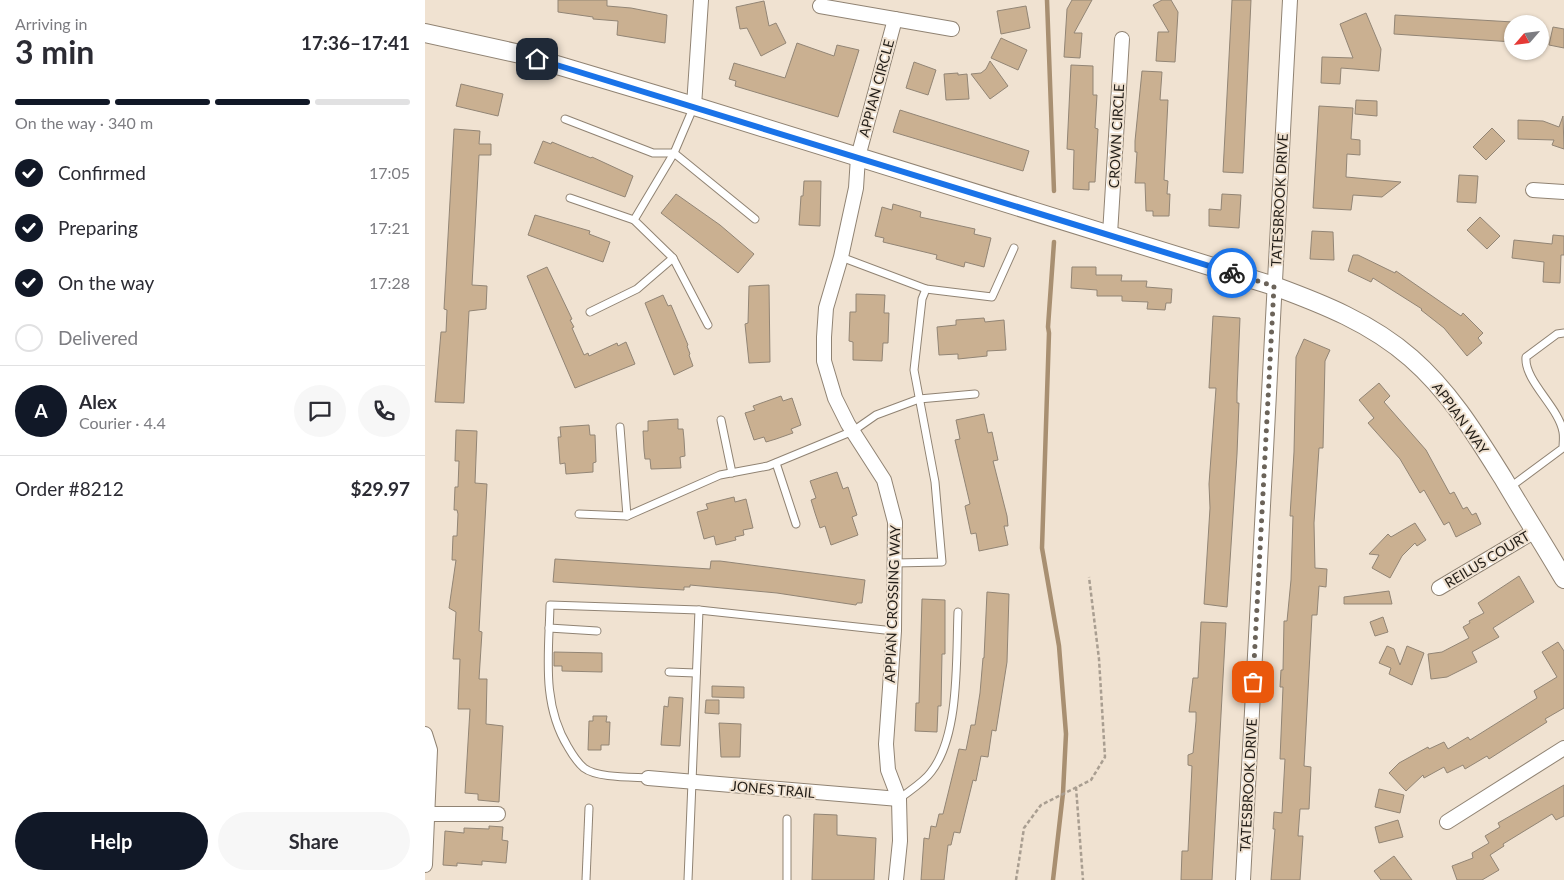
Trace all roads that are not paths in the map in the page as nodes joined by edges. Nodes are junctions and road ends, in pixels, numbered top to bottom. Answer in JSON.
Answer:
{"nodes":[{"id":1,"x":701,"y":0,"type":"edge"},
{"id":2,"x":1290,"y":0,"type":"edge"},
{"id":3,"x":820,"y":6,"type":"dead end"},
{"id":4,"x":895,"y":18,"type":"junction"},
{"id":5,"x":952,"y":29,"type":"dead end"},
{"id":6,"x":425,"y":33,"type":"edge"},
{"id":7,"x":1122,"y":39,"type":"dead end"},
{"id":8,"x":694,"y":106,"type":"junction"},
{"id":9,"x":565,"y":119,"type":"dead end"},
{"id":10,"x":675,"y":153,"type":"junction"},
{"id":11,"x":858,"y":157,"type":"junction"},
{"id":12,"x":1533,"y":190,"type":"dead end"},
{"id":13,"x":1564,"y":192,"type":"edge"},
{"id":14,"x":570,"y":198,"type":"dead end"},
{"id":15,"x":755,"y":219,"type":"dead end"},
{"id":16,"x":634,"y":220,"type":"junction"},
{"id":17,"x":1110,"y":234,"type":"junction"},
{"id":18,"x":1014,"y":248,"type":"dead end"},
{"id":19,"x":841,"y":257,"type":"junction"},
{"id":20,"x":673,"y":258,"type":"junction"},
{"id":21,"x":1274,"y":286,"type":"junction"},
{"id":22,"x":926,"y":289,"type":"junction"},
{"id":23,"x":590,"y":312,"type":"dead end"},
{"id":24,"x":708,"y":325,"type":"dead end"},
{"id":25,"x":1564,"y":333,"type":"edge"},
{"id":26,"x":975,"y":394,"type":"dead end"},
{"id":27,"x":919,"y":399,"type":"junction"},
{"id":28,"x":721,"y":420,"type":"dead end"},
{"id":29,"x":620,"y":427,"type":"dead end"},
{"id":30,"x":853,"y":431,"type":"junction"},
{"id":31,"x":776,"y":463,"type":"junction"},
{"id":32,"x":732,"y":473,"type":"junction"},
{"id":33,"x":1509,"y":488,"type":"junction"},
{"id":34,"x":579,"y":514,"type":"dead end"},
{"id":35,"x":627,"y":516,"type":"junction"},
{"id":36,"x":796,"y":524,"type":"dead end"},
{"id":37,"x":1535,"y":531,"type":"junction"},
{"id":38,"x":895,"y":563,"type":"junction"},
{"id":39,"x":1564,"y":579,"type":"edge"},
{"id":40,"x":1439,"y":588,"type":"dead end"},
{"id":41,"x":699,"y":610,"type":"junction"},
{"id":42,"x":959,"y":612,"type":"dead end"},
{"id":43,"x":549,"y":628,"type":"junction"},
{"id":44,"x":597,"y":631,"type":"dead end"},
{"id":45,"x":894,"y":631,"type":"junction"},
{"id":46,"x":669,"y":672,"type":"dead end"},
{"id":47,"x":696,"y":673,"type":"junction"},
{"id":48,"x":425,"y":734,"type":"edge"},
{"id":49,"x":1564,"y":748,"type":"edge"},
{"id":50,"x":648,"y":778,"type":"joint"},
{"id":51,"x":692,"y":782,"type":"junction"},
{"id":52,"x":899,"y":799,"type":"junction"},
{"id":53,"x":589,"y":808,"type":"dead end"},
{"id":54,"x":428,"y":814,"type":"junction"},
{"id":55,"x":498,"y":814,"type":"dead end"},
{"id":56,"x":787,"y":819,"type":"dead end"},
{"id":57,"x":1447,"y":822,"type":"dead end"},
{"id":58,"x":425,"y":865,"type":"edge"},
{"id":59,"x":586,"y":880,"type":"edge"},
{"id":60,"x":688,"y":880,"type":"edge"},
{"id":61,"x":787,"y":880,"type":"edge"},
{"id":62,"x":896,"y":880,"type":"edge"},
{"id":63,"x":1243,"y":880,"type":"edge"}],
"edges":[{"from":1,"to":8,"type":"street"},
{"from":2,"to":21,"type":"street","name":"TATESBROOK DRIVE"},
{"from":3,"to":4,"type":"street"},
{"from":4,"to":5,"type":"street"},
{"from":4,"to":11,"type":"street","name":"APPIAN CIRCLE"},
{"from":6,"to":8,"type":"street","name":"APPIAN WAY"},
{"from":7,"to":17,"type":"street","name":"CROWN CIRCLE"},
{"from":8,"to":10,"type":"lane"},
{"from":8,"to":11,"type":"street","name":"APPIAN WAY"},
{"from":9,"to":10,"type":"lane"},
{"from":10,"to":15,"type":"lane"},
{"from":10,"to":16,"type":"lane"},
{"from":11,"to":17,"type":"street","name":"APPIAN WAY"},
{"from":11,"to":19,"type":"street","name":"APPIAN CROSSING WAY"},
{"from":12,"to":13,"type":"street"},
{"from":14,"to":16,"type":"lane"},
{"from":16,"to":20,"type":"lane"},
{"from":17,"to":21,"type":"street","name":"APPIAN WAY"},
{"from":18,"to":22,"type":"lane"},
{"from":19,"to":22,"type":"lane"},
{"from":19,"to":30,"type":"street","name":"APPIAN CROSSING WAY"},
{"from":20,"to":23,"type":"lane"},
{"from":20,"to":24,"type":"lane"},
{"from":21,"to":33,"type":"street","name":"APPIAN WAY"},
{"from":21,"to":63,"type":"street","name":"TATESBROOK DRIVE"},
{"from":22,"to":27,"type":"lane"},
{"from":25,"to":33,"type":"lane"},
{"from":26,"to":27,"type":"lane"},
{"from":27,"to":30,"type":"lane"},
{"from":27,"to":38,"type":"lane"},
{"from":28,"to":32,"type":"lane"},
{"from":29,"to":35,"type":"lane"},
{"from":30,"to":31,"type":"lane"},
{"from":30,"to":38,"type":"street","name":"APPIAN CROSSING WAY"},
{"from":31,"to":32,"type":"lane"},
{"from":31,"to":36,"type":"lane"},
{"from":32,"to":35,"type":"lane"},
{"from":33,"to":37,"type":"street","name":"APPIAN WAY"},
{"from":34,"to":35,"type":"lane"},
{"from":37,"to":39,"type":"street","name":"APPIAN WAY"},
{"from":37,"to":40,"type":"street","name":"REILUS COURT"},
{"from":38,"to":45,"type":"street","name":"APPIAN CROSSING WAY"},
{"from":41,"to":43,"type":"lane"},
{"from":41,"to":45,"type":"lane"},
{"from":41,"to":47,"type":"lane"},
{"from":42,"to":52,"type":"lane"},
{"from":43,"to":44,"type":"lane"},
{"from":43,"to":50,"type":"lane"},
{"from":45,"to":52,"type":"street","name":"APPIAN CROSSING WAY"},
{"from":46,"to":47,"type":"lane"},
{"from":47,"to":51,"type":"lane"},
{"from":48,"to":54,"type":"street"},
{"from":49,"to":57,"type":"street"},
{"from":50,"to":51,"type":"street","name":"JONES TRAIL"},
{"from":51,"to":52,"type":"street","name":"JONES TRAIL"},
{"from":51,"to":60,"type":"lane"},
{"from":52,"to":62,"type":"street","name":"APPIAN CROSSING WAY"},
{"from":53,"to":59,"type":"lane"},
{"from":54,"to":55,"type":"street"},
{"from":54,"to":58,"type":"street"},
{"from":56,"to":61,"type":"lane"}]}
